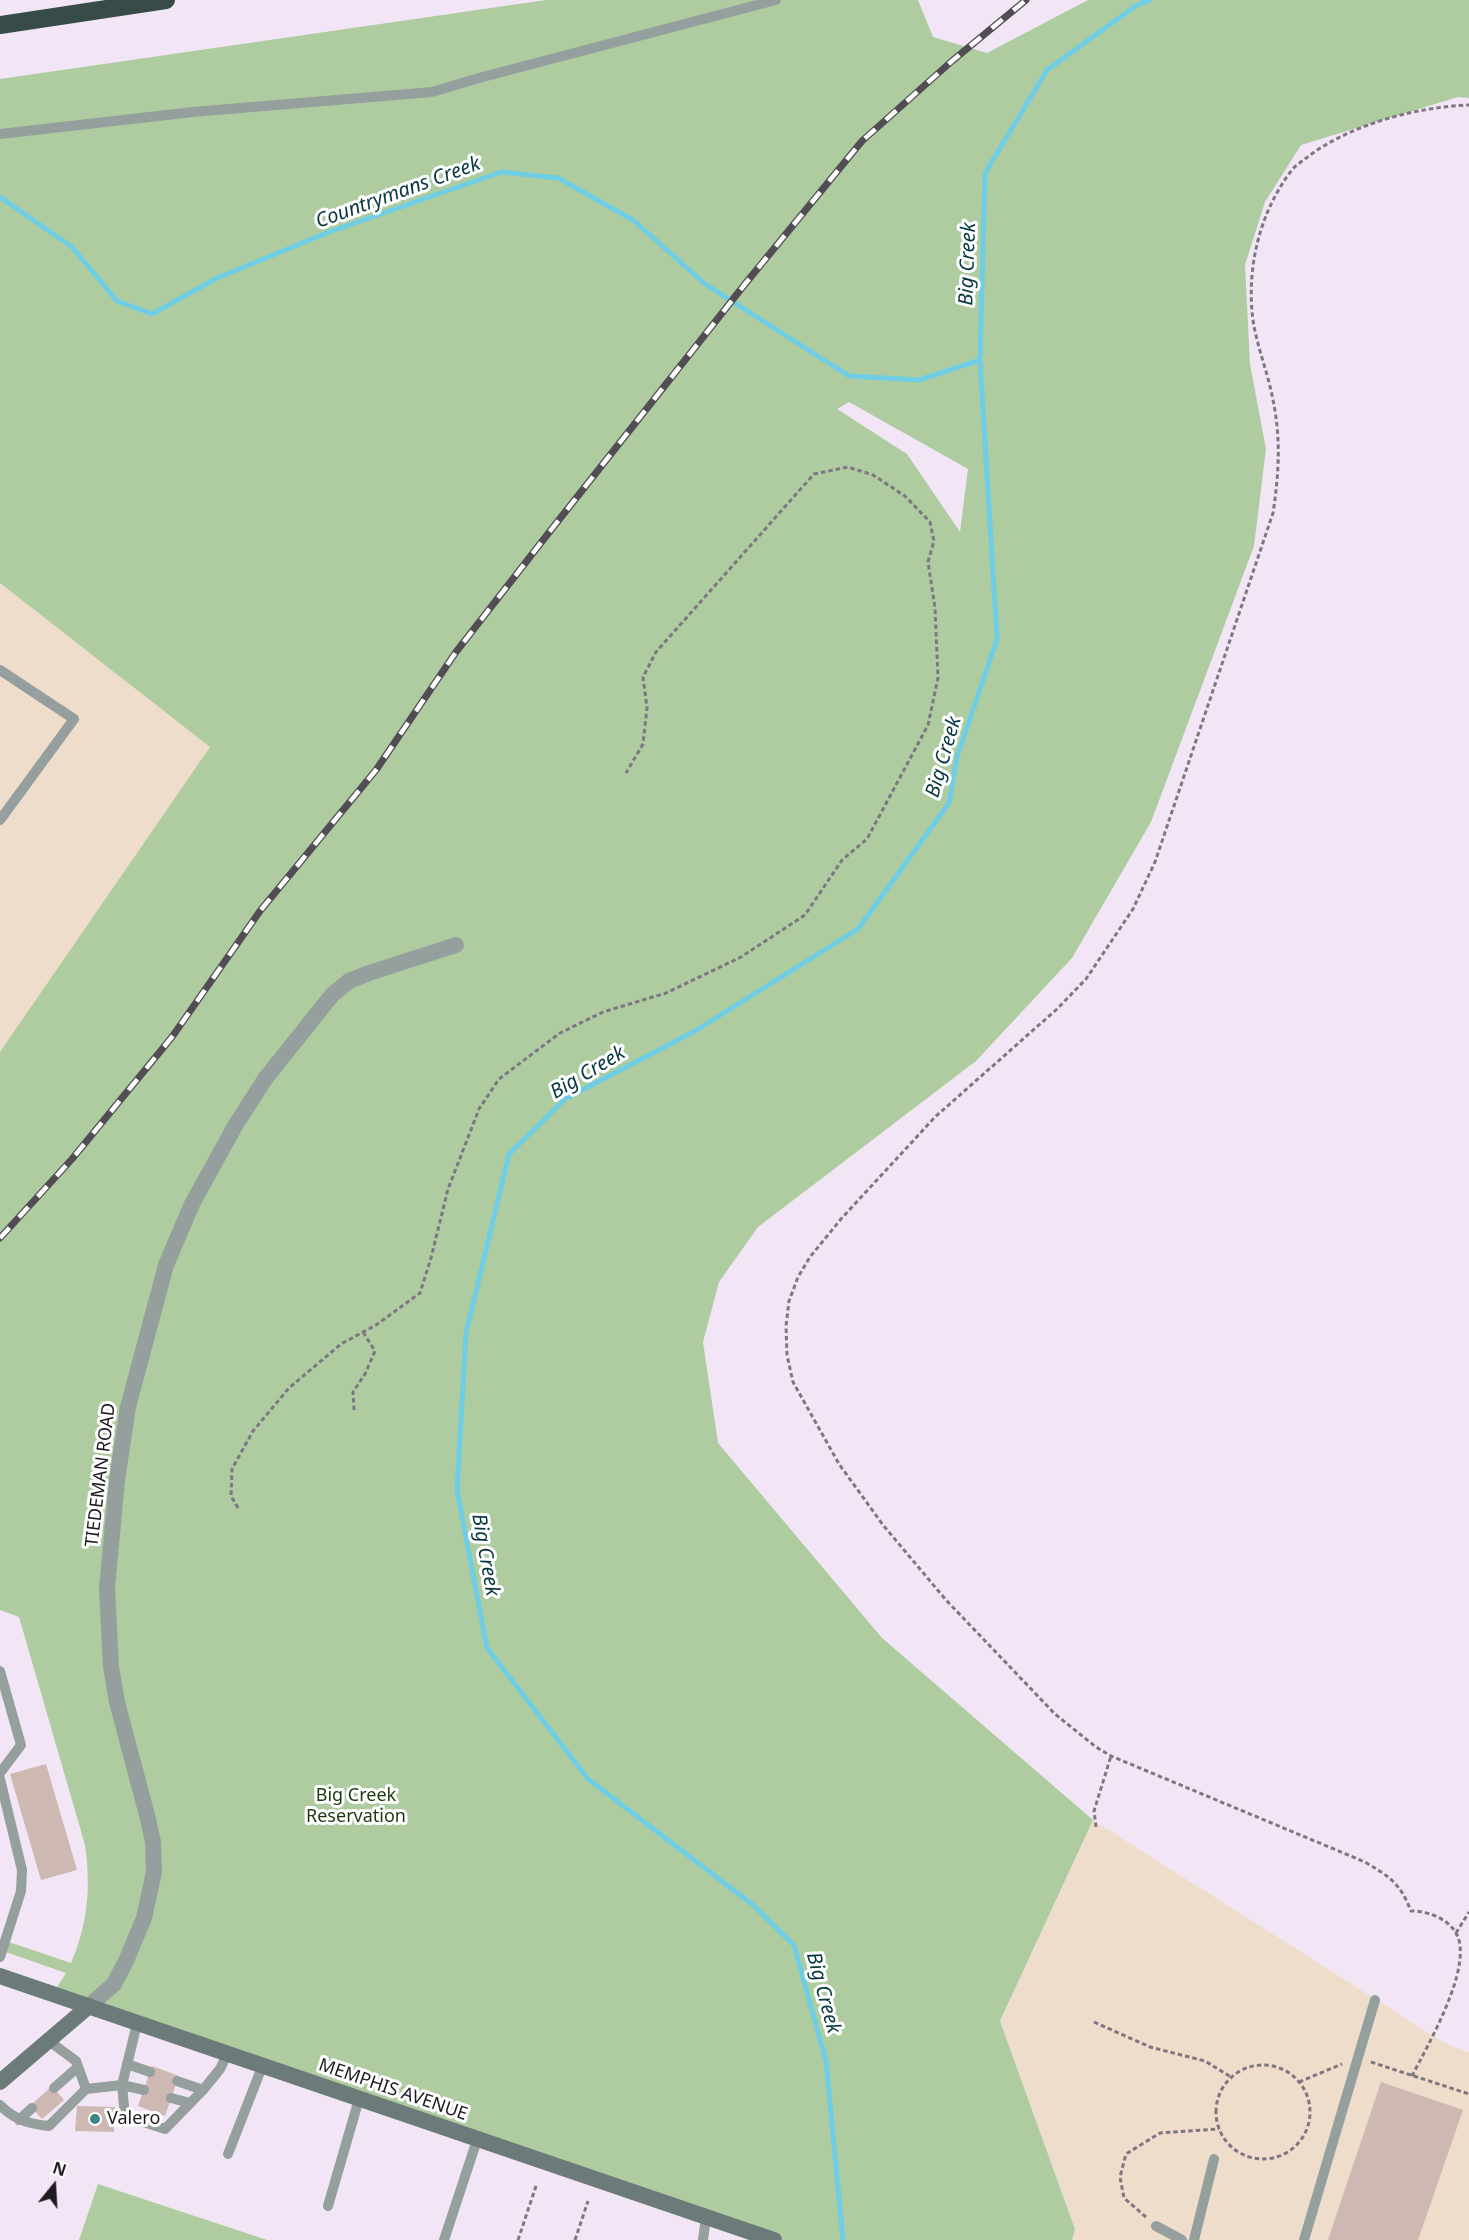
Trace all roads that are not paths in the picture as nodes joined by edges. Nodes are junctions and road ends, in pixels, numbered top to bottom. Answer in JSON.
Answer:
{"nodes":[{"id":1,"x":166,"y":0,"type":"edge"},
{"id":2,"x":776,"y":0,"type":"edge"},
{"id":3,"x":0,"y":25,"type":"edge"},
{"id":4,"x":0,"y":134,"type":"edge"},
{"id":5,"x":0,"y":670,"type":"edge"},
{"id":6,"x":0,"y":820,"type":"edge"},
{"id":7,"x":456,"y":945,"type":"dead end"},
{"id":8,"x":0,"y":1671,"type":"edge"},
{"id":9,"x":0,"y":1773,"type":"edge"},
{"id":10,"x":0,"y":1779,"type":"edge"},
{"id":11,"x":0,"y":1957,"type":"edge"},
{"id":12,"x":0,"y":1976,"type":"edge"},
{"id":13,"x":1376,"y":2000,"type":"dead end"},
{"id":14,"x":89,"y":2006,"type":"junction"},
{"id":15,"x":137,"y":2024,"type":"junction"},
{"id":16,"x":49,"y":2041,"type":"junction"},
{"id":17,"x":228,"y":2055,"type":"junction"},
{"id":18,"x":127,"y":2064,"type":"junction"},
{"id":19,"x":78,"y":2067,"type":"junction"},
{"id":20,"x":262,"y":2067,"type":"junction"},
{"id":21,"x":150,"y":2072,"type":"dead end"},
{"id":22,"x":177,"y":2081,"type":"dead end"},
{"id":23,"x":0,"y":2082,"type":"edge"},
{"id":24,"x":122,"y":2085,"type":"junction"},
{"id":25,"x":54,"y":2088,"type":"dead end"},
{"id":26,"x":86,"y":2089,"type":"junction"},
{"id":27,"x":144,"y":2090,"type":"dead end"},
{"id":28,"x":203,"y":2090,"type":"junction"},
{"id":29,"x":171,"y":2098,"type":"dead end"},
{"id":30,"x":359,"y":2099,"type":"junction"},
{"id":31,"x":190,"y":2103,"type":"junction"},
{"id":32,"x":0,"y":2105,"type":"edge"},
{"id":33,"x":32,"y":2108,"type":"dead end"},
{"id":34,"x":19,"y":2120,"type":"junction"},
{"id":35,"x":477,"y":2140,"type":"junction"},
{"id":36,"x":228,"y":2154,"type":"dead end"},
{"id":37,"x":1214,"y":2159,"type":"dead end"},
{"id":38,"x":328,"y":2206,"type":"dead end"},
{"id":39,"x":706,"y":2217,"type":"junction"},
{"id":40,"x":1156,"y":2226,"type":"road end"},
{"id":41,"x":444,"y":2240,"type":"edge"},
{"id":42,"x":703,"y":2240,"type":"edge"},
{"id":43,"x":774,"y":2240,"type":"edge"},
{"id":44,"x":1182,"y":2240,"type":"edge"},
{"id":45,"x":1194,"y":2240,"type":"edge"},
{"id":46,"x":1304,"y":2240,"type":"edge"}],
"edges":[{"from":1,"to":3,"type":"highway"},
{"from":2,"to":4,"type":"lane"},
{"from":5,"to":6,"type":"lane"},
{"from":7,"to":14,"type":"street","name":"TIEDEMAN ROAD"},
{"from":8,"to":9,"type":"lane"},
{"from":10,"to":11,"type":"lane"},
{"from":12,"to":14,"type":"main road","name":"MEMPHIS AVENUE"},
{"from":13,"to":46,"type":"lane"},
{"from":14,"to":15,"type":"main road","name":"MEMPHIS AVENUE"},
{"from":14,"to":16,"type":"main road","name":"TIEDEMAN ROAD"},
{"from":15,"to":17,"type":"main road","name":"MEMPHIS AVENUE"},
{"from":15,"to":18,"type":"lane"},
{"from":16,"to":19,"type":"lane"},
{"from":16,"to":23,"type":"main road","name":"TIEDEMAN ROAD"},
{"from":17,"to":20,"type":"main road","name":"MEMPHIS AVENUE"},
{"from":17,"to":28,"type":"lane"},
{"from":18,"to":21,"type":"lane"},
{"from":18,"to":24,"type":"lane"},
{"from":19,"to":25,"type":"lane"},
{"from":19,"to":26,"type":"lane"},
{"from":20,"to":30,"type":"main road","name":"MEMPHIS AVENUE"},
{"from":20,"to":36,"type":"lane"},
{"from":22,"to":28,"type":"lane"},
{"from":24,"to":26,"type":"lane"},
{"from":24,"to":27,"type":"lane"},
{"from":24,"to":31,"type":"lane"},
{"from":26,"to":34,"type":"lane"},
{"from":28,"to":31,"type":"lane"},
{"from":29,"to":31,"type":"lane"},
{"from":30,"to":35,"type":"main road","name":"MEMPHIS AVENUE"},
{"from":30,"to":38,"type":"lane"},
{"from":32,"to":34,"type":"lane"},
{"from":33,"to":34,"type":"lane"},
{"from":35,"to":39,"type":"main road","name":"MEMPHIS AVENUE"},
{"from":35,"to":41,"type":"lane"},
{"from":37,"to":45,"type":"lane"},
{"from":39,"to":42,"type":"lane"},
{"from":39,"to":43,"type":"main road","name":"MEMPHIS AVENUE"},
{"from":40,"to":44,"type":"lane"}]}
